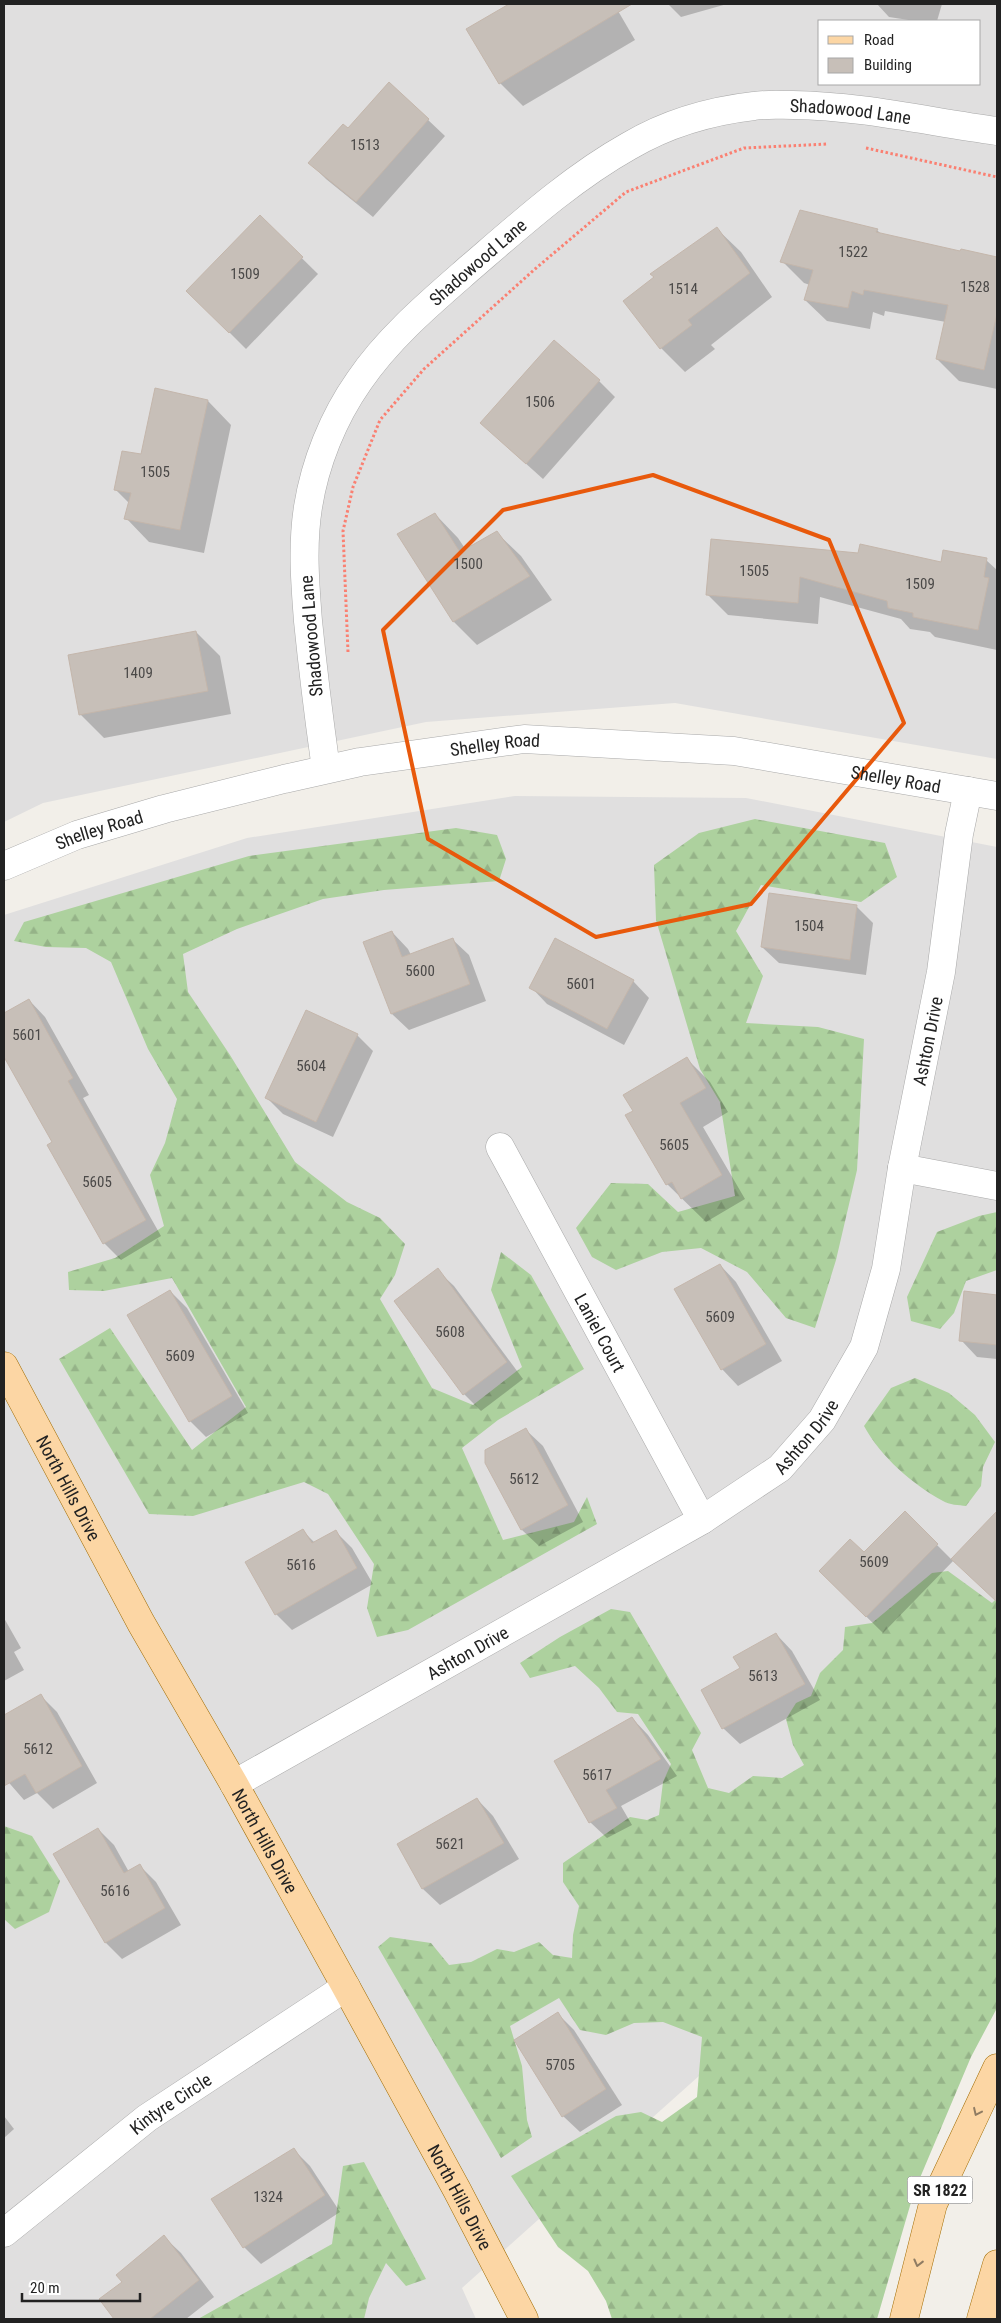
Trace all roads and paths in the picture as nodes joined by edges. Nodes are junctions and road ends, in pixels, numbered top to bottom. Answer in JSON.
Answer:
{"nodes":[{"id":1,"x":997,"y":131,"type":"edge"},
{"id":2,"x":831,"y":144,"type":"dead end"},
{"id":3,"x":862,"y":147,"type":"dead end"},
{"id":4,"x":997,"y":177,"type":"edge"},
{"id":5,"x":349,"y":660,"type":"dead end"},
{"id":6,"x":326,"y":769,"type":"junction"},
{"id":7,"x":968,"y":791,"type":"junction"},
{"id":8,"x":997,"y":796,"type":"edge"},
{"id":9,"x":4,"y":866,"type":"edge"},
{"id":10,"x":500,"y":1147,"type":"dead end"},
{"id":11,"x":902,"y":1168,"type":"junction"},
{"id":12,"x":997,"y":1186,"type":"edge"},
{"id":13,"x":7,"y":1379,"type":"edge"},
{"id":14,"x":702,"y":1520,"type":"junction"},
{"id":15,"x":234,"y":1784,"type":"junction"},
{"id":16,"x":346,"y":1986,"type":"junction"},
{"id":17,"x":997,"y":2068,"type":"edge"},
{"id":18,"x":4,"y":2232,"type":"edge"},
{"id":19,"x":997,"y":2264,"type":"edge"},
{"id":20,"x":524,"y":2319,"type":"edge"},
{"id":21,"x":904,"y":2319,"type":"edge"},
{"id":22,"x":981,"y":2319,"type":"edge"}],
"edges":[{"from":1,"to":6,"type":"street","name":"Shadowood Lane"},
{"from":2,"to":5,"type":"path"},
{"from":3,"to":4,"type":"path"},
{"from":6,"to":7,"type":"street","name":"Shelley Road"},
{"from":6,"to":9,"type":"street","name":"Shelley Road"},
{"from":7,"to":8,"type":"street","name":"Shelley Road"},
{"from":7,"to":11,"type":"street","name":"Ashton Drive"},
{"from":10,"to":14,"type":"street","name":"Laniel Court"},
{"from":11,"to":12,"type":"street"},
{"from":11,"to":14,"type":"street","name":"Ashton Drive"},
{"from":13,"to":15,"type":"main road","name":"North Hills Drive"},
{"from":14,"to":15,"type":"street","name":"Ashton Drive"},
{"from":15,"to":16,"type":"main road","name":"North Hills Drive"},
{"from":16,"to":18,"type":"street","name":"Kintyre Circle"},
{"from":16,"to":20,"type":"main road","name":"North Hills Drive"},
{"from":17,"to":21,"type":"main road","number":"SR 1822","one_way":true},
{"from":19,"to":22,"type":"main road"}]}
